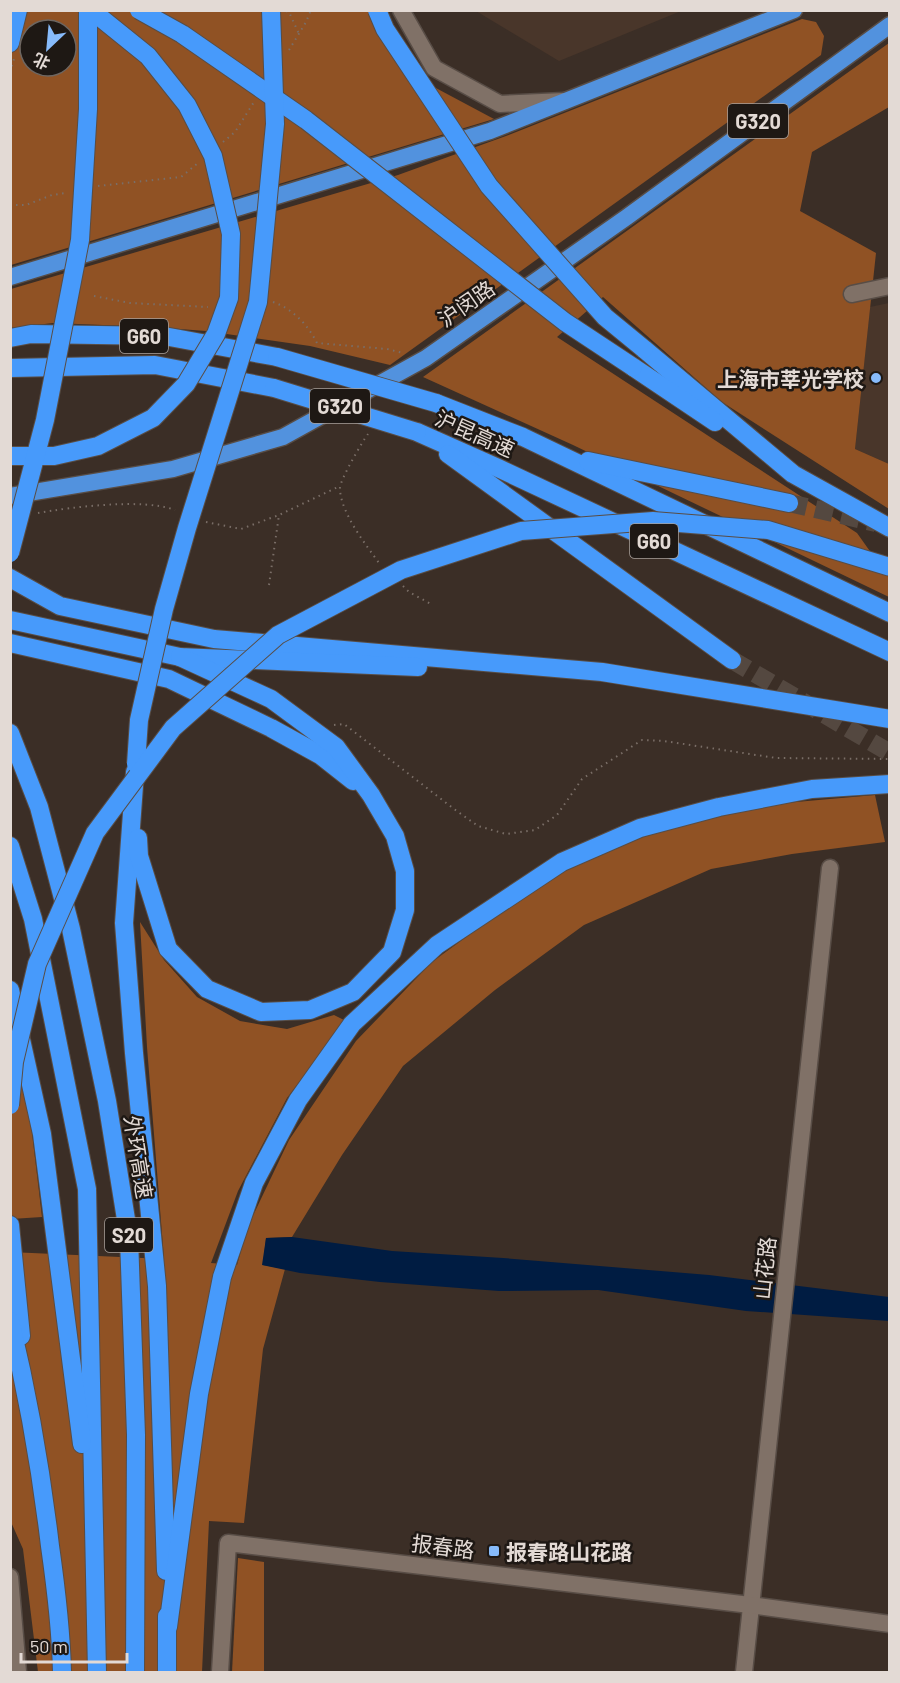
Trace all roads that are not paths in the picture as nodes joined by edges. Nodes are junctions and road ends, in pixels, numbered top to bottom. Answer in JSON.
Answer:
{"nodes":[{"id":1,"x":18,"y":10,"type":"edge"},
{"id":2,"x":89,"y":10,"type":"edge"},
{"id":3,"x":139,"y":10,"type":"edge"},
{"id":4,"x":271,"y":10,"type":"edge"},
{"id":5,"x":377,"y":10,"type":"edge"},
{"id":6,"x":400,"y":10,"type":"edge"},
{"id":7,"x":794,"y":10,"type":"edge"},
{"id":8,"x":890,"y":25,"type":"edge"},
{"id":9,"x":10,"y":43,"type":"edge"},
{"id":10,"x":568,"y":100,"type":"junction"},
{"id":11,"x":10,"y":277,"type":"edge"},
{"id":12,"x":890,"y":286,"type":"edge"},
{"id":13,"x":852,"y":294,"type":"dead end"},
{"id":14,"x":10,"y":338,"type":"edge"},
{"id":15,"x":10,"y":368,"type":"edge"},
{"id":16,"x":417,"y":432,"type":"junction"},
{"id":17,"x":560,"y":455,"type":"junction"},
{"id":18,"x":10,"y":456,"type":"edge"},
{"id":19,"x":794,"y":474,"type":"junction"},
{"id":20,"x":10,"y":496,"type":"edge"},
{"id":21,"x":789,"y":503,"type":"tunnel mouth"},
{"id":22,"x":890,"y":528,"type":"edge"},
{"id":23,"x":10,"y":553,"type":"edge"},
{"id":24,"x":890,"y":567,"type":"edge"},
{"id":25,"x":10,"y":579,"type":"edge"},
{"id":26,"x":890,"y":613,"type":"edge"},
{"id":27,"x":10,"y":620,"type":"edge"},
{"id":28,"x":10,"y":643,"type":"edge"},
{"id":29,"x":890,"y":652,"type":"edge"},
{"id":30,"x":180,"y":657,"type":"junction"},
{"id":31,"x":732,"y":660,"type":"tunnel mouth"},
{"id":32,"x":602,"y":672,"type":"junction"},
{"id":33,"x":890,"y":719,"type":"edge"},
{"id":34,"x":10,"y":733,"type":"edge"},
{"id":35,"x":136,"y":764,"type":"junction"},
{"id":36,"x":890,"y":784,"type":"edge"},
{"id":37,"x":371,"y":795,"type":"junction"},
{"id":38,"x":10,"y":846,"type":"edge"},
{"id":39,"x":830,"y":868,"type":"dead end"},
{"id":40,"x":10,"y":990,"type":"edge"},
{"id":41,"x":10,"y":1106,"type":"edge"},
{"id":42,"x":10,"y":1225,"type":"edge"},
{"id":43,"x":10,"y":1321,"type":"edge"},
{"id":44,"x":25,"y":1383,"type":"junction"},
{"id":45,"x":10,"y":1577,"type":"edge"},
{"id":46,"x":750,"y":1605,"type":"junction"},
{"id":47,"x":890,"y":1624,"type":"edge"},
{"id":48,"x":168,"y":1627,"type":"junction"},
{"id":49,"x":98,"y":1643,"type":"junction"},
{"id":50,"x":18,"y":1672,"type":"edge"},
{"id":51,"x":62,"y":1672,"type":"edge"},
{"id":52,"x":97,"y":1672,"type":"edge"},
{"id":53,"x":135,"y":1672,"type":"edge"},
{"id":54,"x":167,"y":1672,"type":"edge"},
{"id":55,"x":220,"y":1672,"type":"edge"},
{"id":56,"x":744,"y":1672,"type":"edge"}],
"edges":[{"from":1,"to":9,"type":"highway"},
{"from":2,"to":18,"type":"highway","bridge":true},
{"from":2,"to":23,"type":"highway","bridge":true},
{"from":3,"to":19,"type":"highway","bridge":true},
{"from":4,"to":35,"type":"highway","bridge":true},
{"from":5,"to":19,"type":"highway","bridge":true},
{"from":6,"to":10,"type":"street"},
{"from":7,"to":10,"type":"highway"},
{"from":8,"to":20,"type":"highway","name":"沪闵路","number":"G320"},
{"from":10,"to":11,"type":"highway"},
{"from":12,"to":13,"type":"street"},
{"from":14,"to":17,"type":"highway","name":"沪昆高速","number":"G60","bridge":true},
{"from":15,"to":16,"type":"highway","name":"沪昆高速","number":"G60","bridge":true},
{"from":16,"to":29,"type":"highway","name":"沪昆高速","number":"G60"},
{"from":16,"to":31,"type":"highway"},
{"from":17,"to":21,"type":"highway"},
{"from":17,"to":26,"type":"highway","name":"沪昆高速","number":"G60"},
{"from":19,"to":22,"type":"highway"},
{"from":24,"to":41,"type":"highway","bridge":true},
{"from":25,"to":32,"type":"highway"},
{"from":27,"to":30,"type":"highway"},
{"from":28,"to":37,"type":"highway"},
{"from":30,"to":32,"type":"highway"},
{"from":30,"to":37,"type":"highway"},
{"from":32,"to":33,"type":"highway"},
{"from":34,"to":53,"type":"highway","name":"外环高速","number":"S20"},
{"from":35,"to":37,"type":"highway","bridge":true},
{"from":35,"to":48,"type":"highway","bridge":true},
{"from":36,"to":48,"type":"highway"},
{"from":38,"to":49,"type":"highway","number":"S20","bridge":true},
{"from":39,"to":46,"type":"street","name":"山花路"},
{"from":40,"to":49,"type":"highway","bridge":true},
{"from":42,"to":44,"type":"highway"},
{"from":43,"to":44,"type":"highway"},
{"from":44,"to":51,"type":"highway"},
{"from":45,"to":50,"type":"street"},
{"from":46,"to":47,"type":"street","name":"报春路"},
{"from":46,"to":55,"type":"street","name":"报春路"},
{"from":46,"to":56,"type":"street","name":"山花路"},
{"from":48,"to":54,"type":"highway"},
{"from":49,"to":52,"type":"highway","number":"S20"}]}
